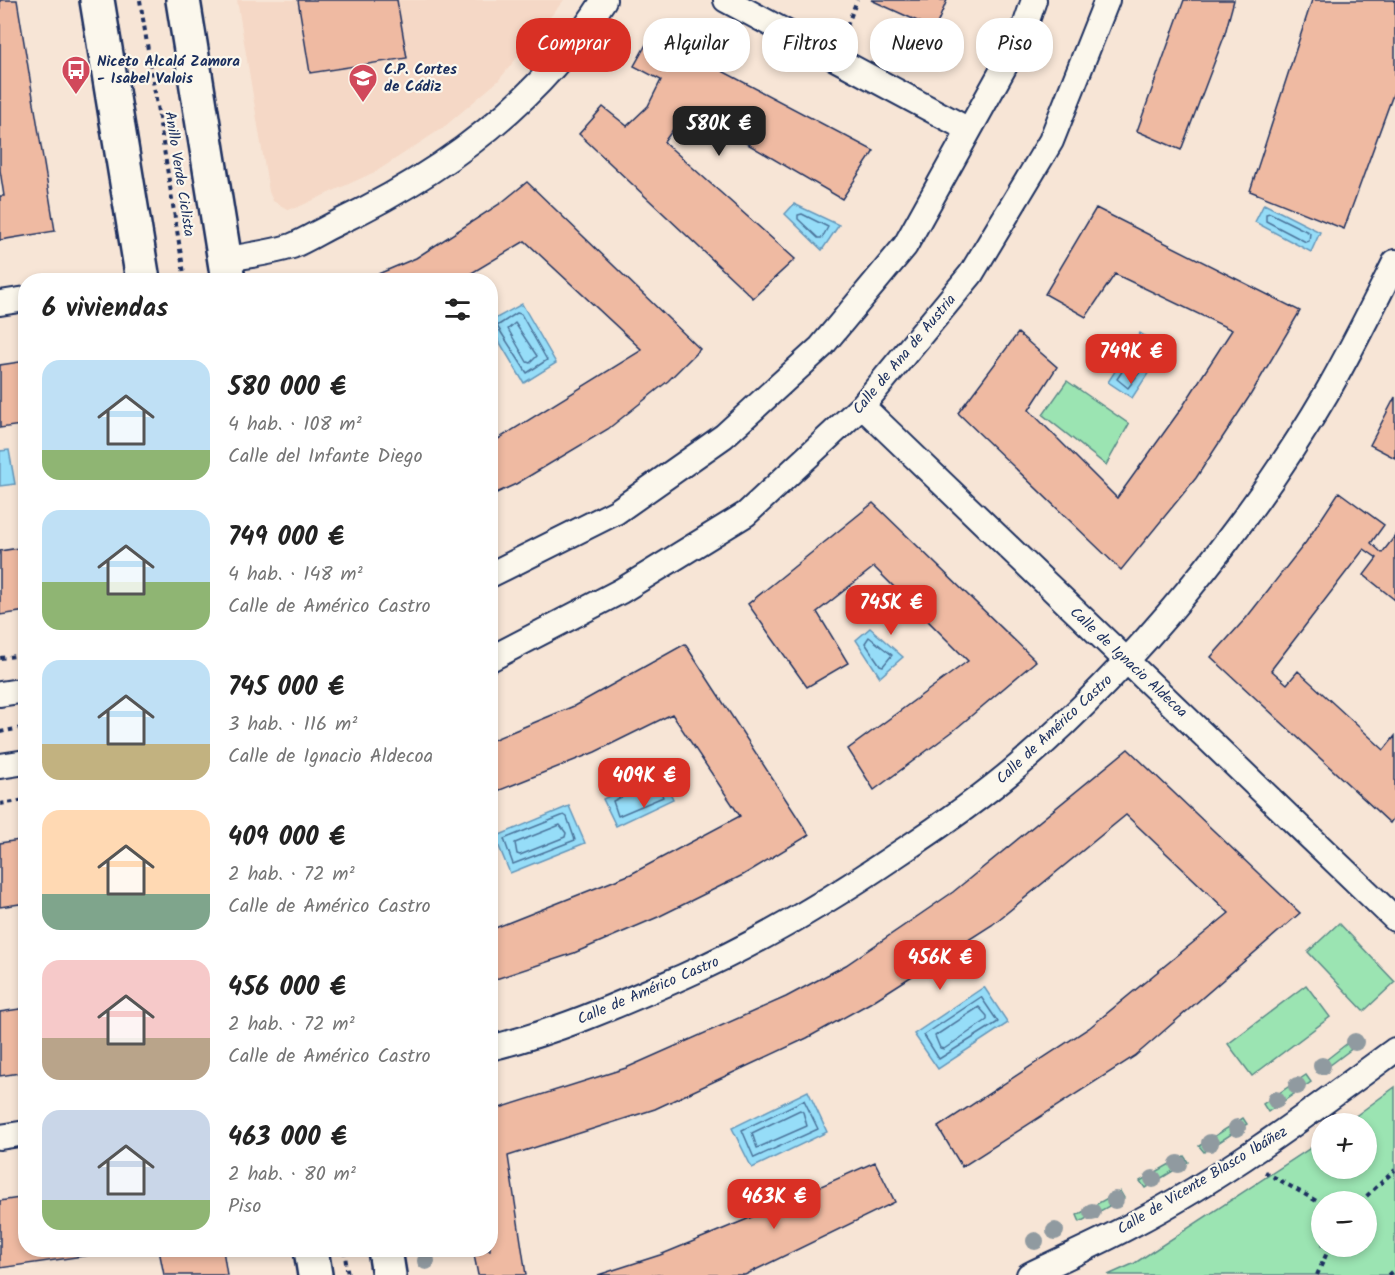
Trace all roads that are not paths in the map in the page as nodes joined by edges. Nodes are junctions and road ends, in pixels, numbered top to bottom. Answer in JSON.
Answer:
{"nodes":[{"id":1,"x":97,"y":0,"type":"edge"},
{"id":2,"x":183,"y":0,"type":"edge"},
{"id":3,"x":604,"y":0,"type":"edge"},
{"id":4,"x":726,"y":0,"type":"edge"},
{"id":5,"x":1034,"y":0,"type":"edge"},
{"id":6,"x":1039,"y":0,"type":"edge"},
{"id":7,"x":1107,"y":0,"type":"edge"},
{"id":8,"x":1028,"y":18,"type":"edge"},
{"id":9,"x":1030,"y":18,"type":"edge"},
{"id":10,"x":1001,"y":72,"type":"edge"},
{"id":11,"x":969,"y":130,"type":"junction"},
{"id":12,"x":1395,"y":262,"type":"edge"},
{"id":13,"x":226,"y":270,"type":"edge"},
{"id":14,"x":140,"y":273,"type":"edge"},
{"id":15,"x":18,"y":300,"type":"edge"},
{"id":16,"x":0,"y":303,"type":"edge"},
{"id":17,"x":862,"y":406,"type":"junction"},
{"id":18,"x":498,"y":572,"type":"edge"},
{"id":19,"x":498,"y":654,"type":"edge"},
{"id":20,"x":1127,"y":661,"type":"junction"},
{"id":21,"x":18,"y":691,"type":"edge"},
{"id":22,"x":0,"y":694,"type":"edge"},
{"id":23,"x":18,"y":763,"type":"edge"},
{"id":24,"x":0,"y":766,"type":"edge"},
{"id":25,"x":1395,"y":919,"type":"edge"},
{"id":26,"x":498,"y":1046,"type":"edge"},
{"id":27,"x":1395,"y":1050,"type":"edge"},
{"id":28,"x":18,"y":1134,"type":"edge"},
{"id":29,"x":0,"y":1137,"type":"edge"},
{"id":30,"x":312,"y":1257,"type":"edge"},
{"id":31,"x":385,"y":1257,"type":"edge"},
{"id":32,"x":315,"y":1275,"type":"edge"},
{"id":33,"x":389,"y":1275,"type":"edge"},
{"id":34,"x":1029,"y":1275,"type":"edge"}],
"edges":[{"from":1,"to":14,"type":"street"},
{"from":2,"to":13,"type":"street"},
{"from":3,"to":13,"type":"street"},
{"from":4,"to":11,"type":"street"},
{"from":5,"to":8,"type":"street"},
{"from":6,"to":9,"type":"street"},
{"from":7,"to":17,"type":"street","name":"Calle de Ana de Austria"},
{"from":10,"to":11,"type":"street"},
{"from":11,"to":18,"type":"street"},
{"from":12,"to":20,"type":"street","name":"Calle de Américo Castro"},
{"from":15,"to":16,"type":"street"},
{"from":17,"to":19,"type":"street","name":"Calle de Ana de Austria"},
{"from":17,"to":20,"type":"street","name":"Calle de Ignacio Aldecoa"},
{"from":20,"to":25,"type":"street","name":"Calle de Ignacio Aldecoa"},
{"from":20,"to":26,"type":"street","name":"Calle de Américo Castro"},
{"from":21,"to":22,"type":"street"},
{"from":23,"to":24,"type":"street"},
{"from":27,"to":34,"type":"street","name":"Calle de Vicente Blasco Ibáñez"},
{"from":28,"to":29,"type":"street"},
{"from":30,"to":32,"type":"street"},
{"from":31,"to":33,"type":"street"}]}
